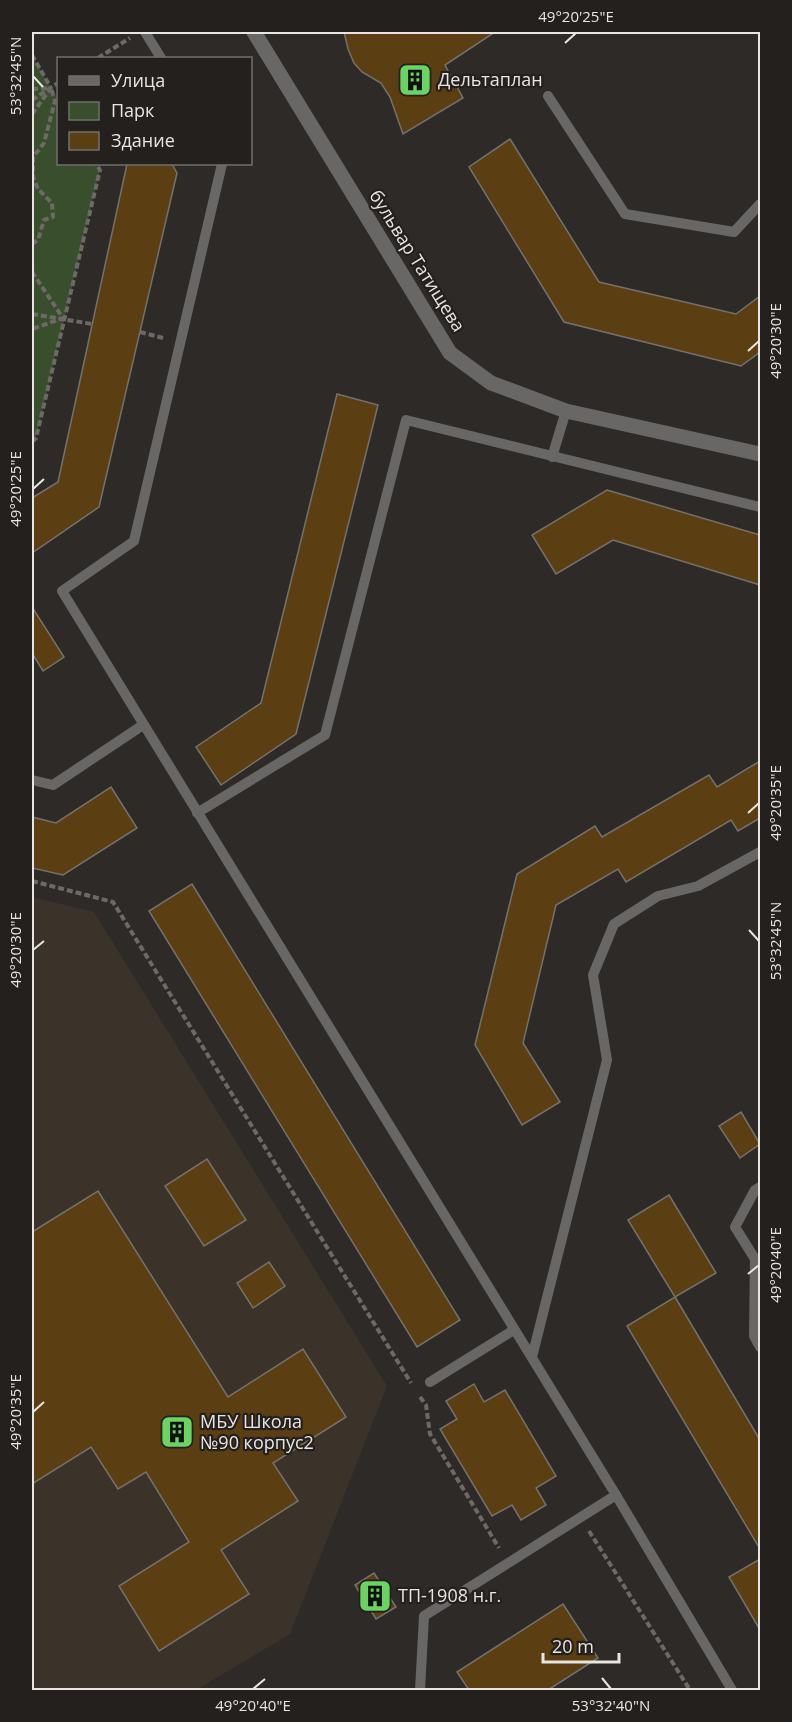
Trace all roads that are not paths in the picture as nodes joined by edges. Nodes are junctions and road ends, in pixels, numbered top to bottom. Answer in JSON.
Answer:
{"nodes":[{"id":1,"x":145,"y":32,"type":"edge"},
{"id":2,"x":254,"y":32,"type":"edge"},
{"id":3,"x":160,"y":57,"type":"edge"},
{"id":4,"x":549,"y":96,"type":"dead end"},
{"id":5,"x":222,"y":165,"type":"edge"},
{"id":6,"x":760,"y":204,"type":"edge"},
{"id":7,"x":566,"y":411,"type":"junction"},
{"id":8,"x":760,"y":454,"type":"edge"},
{"id":9,"x":552,"y":456,"type":"junction"},
{"id":10,"x":760,"y":507,"type":"edge"},
{"id":11,"x":143,"y":726,"type":"junction"},
{"id":12,"x":32,"y":780,"type":"edge"},
{"id":13,"x":197,"y":813,"type":"junction"},
{"id":14,"x":760,"y":852,"type":"edge"},
{"id":15,"x":760,"y":1187,"type":"edge"},
{"id":16,"x":514,"y":1330,"type":"junction"},
{"id":17,"x":760,"y":1347,"type":"edge"},
{"id":18,"x":532,"y":1358,"type":"junction"},
{"id":19,"x":430,"y":1382,"type":"dead end"},
{"id":20,"x":616,"y":1495,"type":"junction"},
{"id":21,"x":420,"y":1690,"type":"edge"},
{"id":22,"x":732,"y":1690,"type":"edge"}],
"edges":[{"from":1,"to":3,"type":"lane"},
{"from":2,"to":7,"type":"street","name":"бульвар Татищева"},
{"from":4,"to":6,"type":"lane"},
{"from":5,"to":11,"type":"lane"},
{"from":7,"to":8,"type":"street","name":"бульвар Татищева"},
{"from":7,"to":9,"type":"lane"},
{"from":9,"to":10,"type":"lane"},
{"from":9,"to":13,"type":"lane"},
{"from":11,"to":12,"type":"lane"},
{"from":11,"to":13,"type":"lane"},
{"from":13,"to":16,"type":"lane"},
{"from":14,"to":18,"type":"lane"},
{"from":15,"to":17,"type":"lane"},
{"from":16,"to":18,"type":"lane"},
{"from":16,"to":19,"type":"lane"},
{"from":18,"to":20,"type":"lane"},
{"from":20,"to":21,"type":"lane"},
{"from":20,"to":22,"type":"lane"}]}
